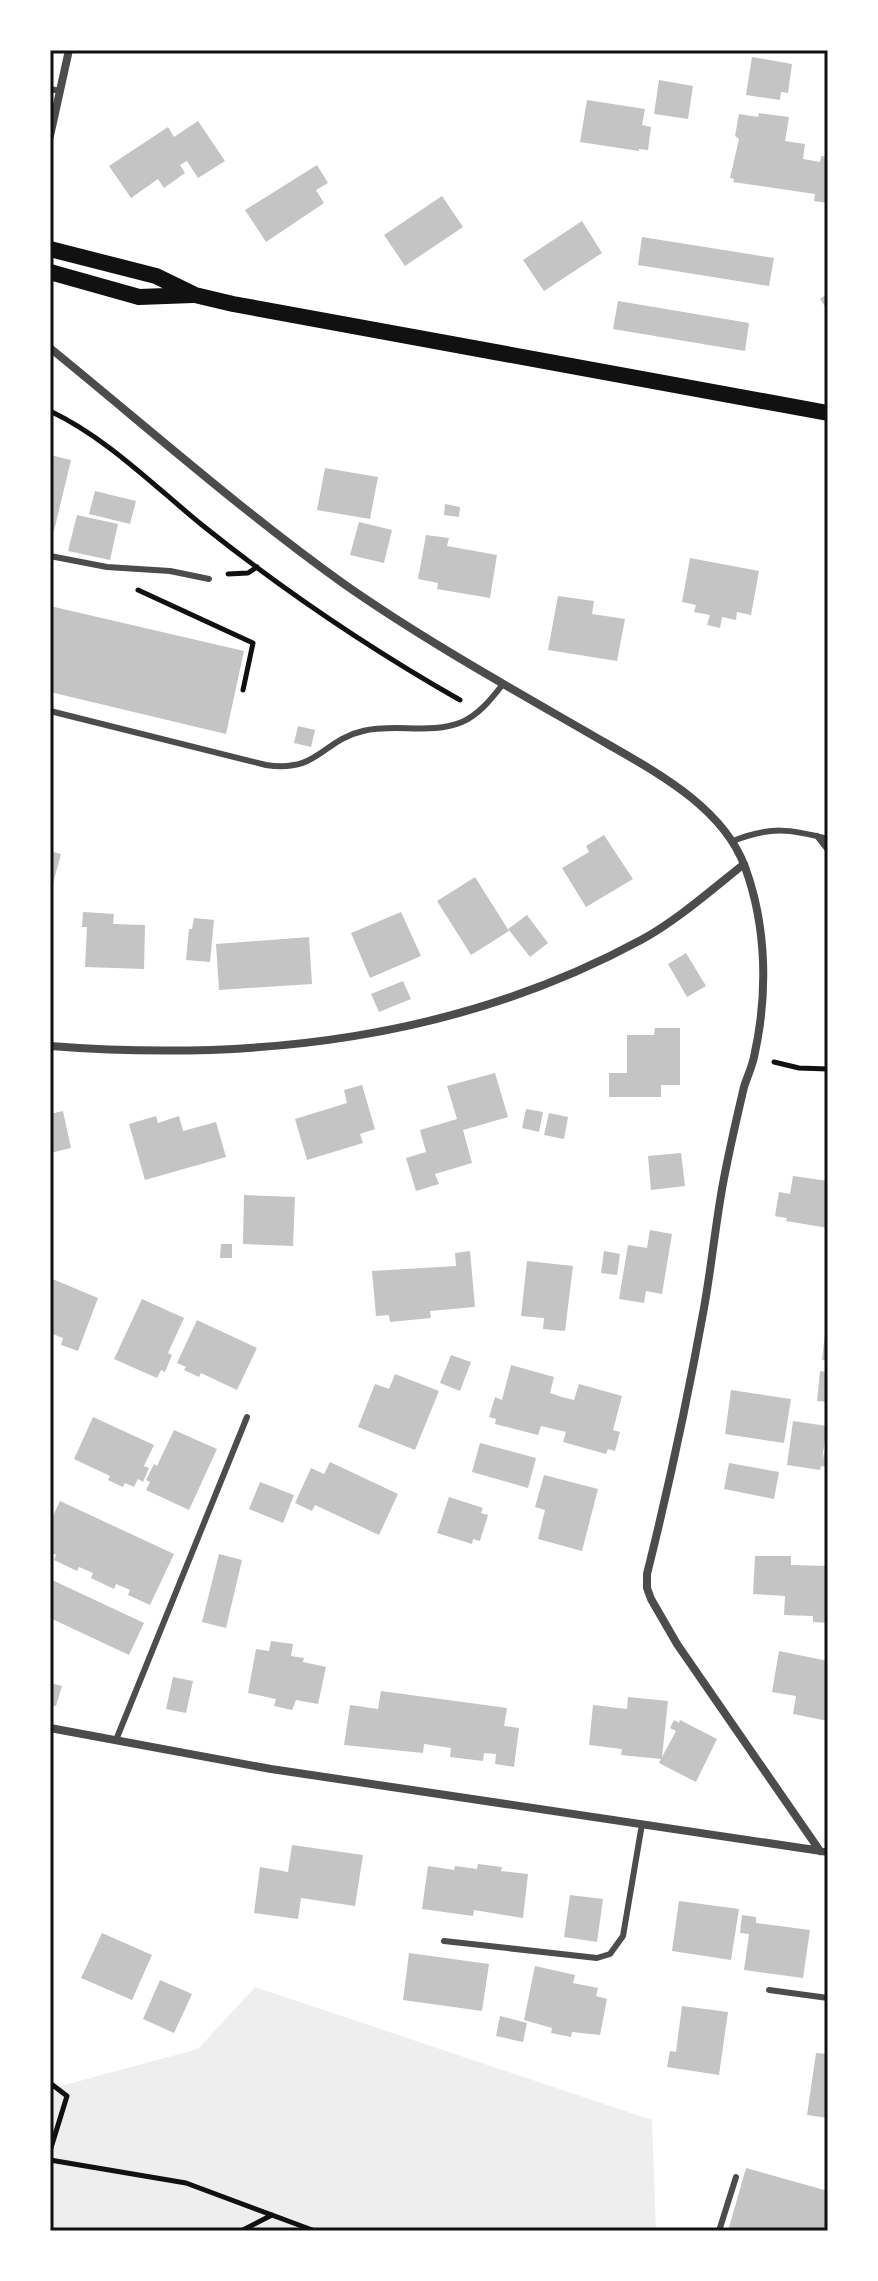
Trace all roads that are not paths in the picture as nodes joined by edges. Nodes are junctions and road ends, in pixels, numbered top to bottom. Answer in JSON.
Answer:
{"nodes":[{"id":1,"x":69,"y":50,"type":"edge"},
{"id":2,"x":55,"y":90,"type":"edge"},
{"id":3,"x":50,"y":136,"type":"edge"},
{"id":4,"x":50,"y":249,"type":"edge"},
{"id":5,"x":50,"y":272,"type":"edge"},
{"id":6,"x":195,"y":295,"type":"junction"},
{"id":7,"x":50,"y":348,"type":"edge"},
{"id":8,"x":828,"y":413,"type":"edge"},
{"id":9,"x":50,"y":556,"type":"edge"},
{"id":10,"x":209,"y":579,"type":"road end"},
{"id":11,"x":503,"y":684,"type":"junction"},
{"id":12,"x":50,"y":711,"type":"edge"},
{"id":13,"x":817,"y":836,"type":"junction"},
{"id":14,"x":828,"y":839,"type":"edge"},
{"id":15,"x":733,"y":841,"type":"junction"},
{"id":16,"x":828,"y":850,"type":"edge"},
{"id":17,"x":744,"y":864,"type":"junction"},
{"id":18,"x":50,"y":1046,"type":"edge"},
{"id":19,"x":247,"y":1417,"type":"dead end"},
{"id":20,"x":50,"y":1728,"type":"edge"},
{"id":21,"x":116,"y":1740,"type":"junction"},
{"id":22,"x":642,"y":1824,"type":"junction"},
{"id":23,"x":824,"y":1852,"type":"edge"},
{"id":24,"x":444,"y":1941,"type":"dead end"},
{"id":25,"x":769,"y":1990,"type":"dead end"},
{"id":26,"x":828,"y":1998,"type":"edge"},
{"id":27,"x":736,"y":2177,"type":"dead end"},
{"id":28,"x":719,"y":2231,"type":"edge"}],
"edges":[{"from":1,"to":2,"type":"street"},
{"from":2,"to":3,"type":"street"},
{"from":4,"to":6,"type":"main road"},
{"from":5,"to":6,"type":"main road"},
{"from":6,"to":8,"type":"main road"},
{"from":7,"to":11,"type":"street"},
{"from":9,"to":10,"type":"lane"},
{"from":11,"to":12,"type":"lane"},
{"from":11,"to":15,"type":"street"},
{"from":13,"to":14,"type":"lane"},
{"from":13,"to":15,"type":"lane"},
{"from":13,"to":16,"type":"lane"},
{"from":15,"to":17,"type":"street"},
{"from":17,"to":18,"type":"street"},
{"from":17,"to":23,"type":"street"},
{"from":19,"to":21,"type":"lane"},
{"from":20,"to":21,"type":"street"},
{"from":21,"to":22,"type":"street"},
{"from":22,"to":23,"type":"street"},
{"from":22,"to":24,"type":"lane"},
{"from":25,"to":26,"type":"lane"},
{"from":27,"to":28,"type":"lane"}]}
